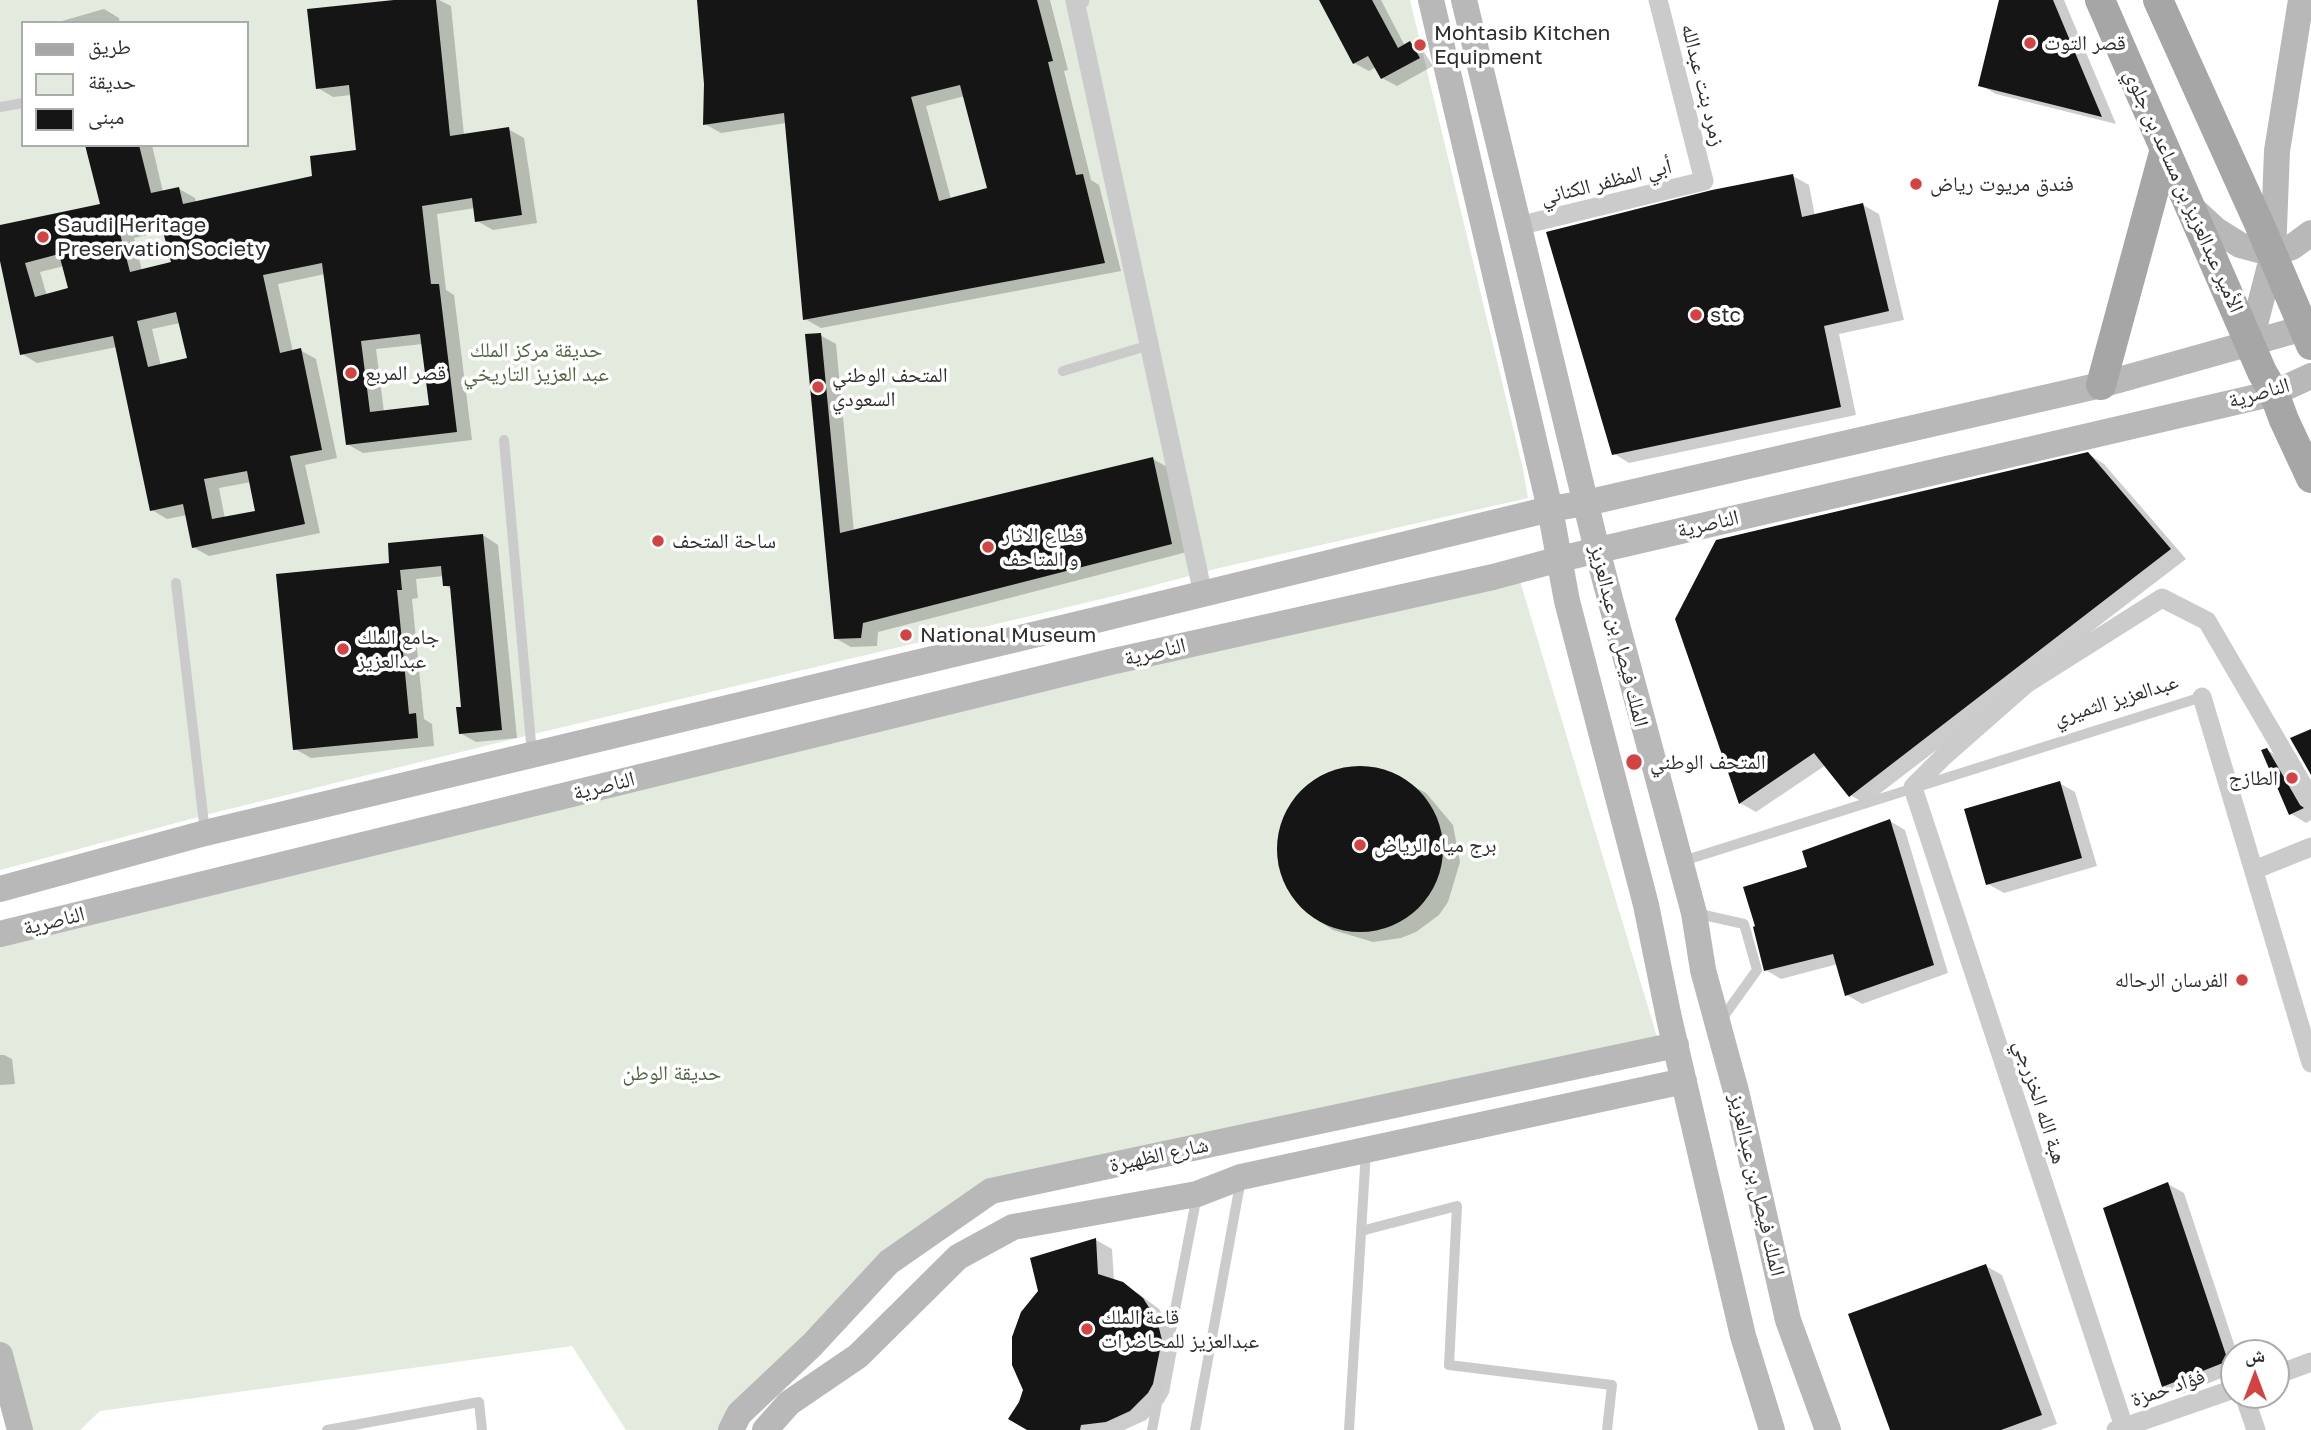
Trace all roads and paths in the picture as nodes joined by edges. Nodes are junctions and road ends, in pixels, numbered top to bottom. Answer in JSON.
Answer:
{"nodes":[{"id":1,"x":1431,"y":0,"type":"edge"},
{"id":2,"x":1464,"y":0,"type":"edge"},
{"id":3,"x":1658,"y":0,"type":"edge"},
{"id":4,"x":2100,"y":0,"type":"edge"},
{"id":5,"x":2158,"y":0,"type":"edge"},
{"id":6,"x":2301,"y":0,"type":"edge"},
{"id":7,"x":1077,"y":1,"type":"edge"},
{"id":8,"x":21,"y":103,"type":"edge"},
{"id":9,"x":0,"y":107,"type":"edge"},
{"id":10,"x":2165,"y":149,"type":"junction"},
{"id":11,"x":1704,"y":181,"type":"joint"},
{"id":12,"x":2191,"y":207,"type":"junction"},
{"id":13,"x":1518,"y":226,"type":"junction"},
{"id":14,"x":2311,"y":233,"type":"edge"},
{"id":15,"x":2273,"y":254,"type":"junction"},
{"id":16,"x":2308,"y":337,"type":"edge"},
{"id":17,"x":2250,"y":344,"type":"junction"},
{"id":18,"x":1150,"y":345,"type":"junction"},
{"id":19,"x":1063,"y":371,"type":"dead end"},
{"id":20,"x":2311,"y":376,"type":"edge"},
{"id":21,"x":2101,"y":386,"type":"junction"},
{"id":22,"x":2274,"y":393,"type":"junction"},
{"id":23,"x":503,"y":440,"type":"dead end"},
{"id":24,"x":2311,"y":478,"type":"edge"},
{"id":25,"x":1586,"y":503,"type":"junction"},
{"id":26,"x":1550,"y":509,"type":"junction"},
{"id":27,"x":1597,"y":551,"type":"junction"},
{"id":28,"x":1560,"y":559,"type":"junction"},
{"id":29,"x":176,"y":583,"type":"dead end"},
{"id":30,"x":1203,"y":594,"type":"junction"},
{"id":31,"x":1100,"y":619,"type":"junction"},
{"id":32,"x":1110,"y":662,"type":"junction"},
{"id":33,"x":2202,"y":697,"type":"joint"},
{"id":34,"x":531,"y":754,"type":"junction"},
{"id":35,"x":1913,"y":787,"type":"junction"},
{"id":36,"x":2311,"y":799,"type":"edge"},
{"id":37,"x":205,"y":832,"type":"junction"},
{"id":38,"x":2311,"y":846,"type":"edge"},
{"id":39,"x":1679,"y":862,"type":"junction"},
{"id":40,"x":2254,"y":870,"type":"junction"},
{"id":41,"x":0,"y":889,"type":"edge"},
{"id":42,"x":1694,"y":913,"type":"junction"},
{"id":43,"x":0,"y":934,"type":"edge"},
{"id":44,"x":1719,"y":1024,"type":"junction"},
{"id":45,"x":1676,"y":1045,"type":"junction"},
{"id":46,"x":2311,"y":1063,"type":"edge"},
{"id":47,"x":1684,"y":1081,"type":"junction"},
{"id":48,"x":1366,"y":1150,"type":"junction"},
{"id":49,"x":1241,"y":1177,"type":"junction"},
{"id":50,"x":1197,"y":1194,"type":"junction"},
{"id":51,"x":1361,"y":1231,"type":"junction"},
{"id":52,"x":0,"y":1355,"type":"edge"},
{"id":53,"x":2311,"y":1362,"type":"edge"},
{"id":54,"x":2290,"y":1370,"type":"edge"},
{"id":55,"x":2220,"y":1394,"type":"edge"},
{"id":56,"x":2249,"y":1409,"type":"edge"},
{"id":57,"x":2122,"y":1429,"type":"edge"},
{"id":58,"x":20,"y":1430,"type":"edge"},
{"id":59,"x":327,"y":1430,"type":"edge"},
{"id":60,"x":482,"y":1430,"type":"edge"},
{"id":61,"x":731,"y":1430,"type":"edge"},
{"id":62,"x":765,"y":1430,"type":"edge"},
{"id":63,"x":1152,"y":1430,"type":"edge"},
{"id":64,"x":1195,"y":1430,"type":"edge"},
{"id":65,"x":1349,"y":1430,"type":"edge"},
{"id":66,"x":1607,"y":1430,"type":"edge"},
{"id":67,"x":1772,"y":1430,"type":"edge"},
{"id":68,"x":1828,"y":1430,"type":"edge"},
{"id":69,"x":2256,"y":1430,"type":"edge"}],
"edges":[{"from":1,"to":26,"type":"main road","name":"الملك فيصل بن عبدالعزيز"},
{"from":2,"to":13,"type":"main road","name":"الملك فيصل بن عبدالعزيز"},
{"from":3,"to":11,"type":"street","name":"زمرد بنت عبدالله"},
{"from":4,"to":10,"type":"main road","name":"الأمير عبدالعزيز بن مساعد بن جلوي"},
{"from":5,"to":15,"type":"main road"},
{"from":6,"to":15,"type":"main road"},
{"from":7,"to":18,"type":"street"},
{"from":8,"to":9,"type":"lane"},
{"from":10,"to":12,"type":"main road","name":"الأمير عبدالعزيز بن مساعد بن جلوي"},
{"from":10,"to":21,"type":"main road"},
{"from":11,"to":13,"type":"street","name":"أبي المظفر الكناني"},
{"from":12,"to":15,"type":"main road"},
{"from":12,"to":17,"type":"main road","name":"الأمير عبدالعزيز بن مساعد بن جلوي"},
{"from":13,"to":25,"type":"main road","name":"الملك فيصل بن عبدالعزيز"},
{"from":14,"to":15,"type":"main road"},
{"from":15,"to":16,"type":"main road"},
{"from":15,"to":17,"type":"main road"},
{"from":16,"to":17,"type":"main road"},
{"from":17,"to":21,"type":"main road"},
{"from":17,"to":22,"type":"main road","name":"الأمير عبدالعزيز بن مساعد بن جلوي"},
{"from":18,"to":19,"type":"lane"},
{"from":18,"to":30,"type":"street"},
{"from":20,"to":22,"type":"main road","name":"الناصرية"},
{"from":21,"to":25,"type":"main road"},
{"from":22,"to":24,"type":"main road","name":"الأمير عبدالعزيز بن مساعد بن جلوي"},
{"from":22,"to":27,"type":"main road","name":"الناصرية"},
{"from":23,"to":34,"type":"lane"},
{"from":25,"to":26,"type":"main road"},
{"from":25,"to":27,"type":"main road","name":"الملك فيصل بن عبدالعزيز"},
{"from":26,"to":28,"type":"main road","name":"الملك فيصل بن عبدالعزيز"},
{"from":26,"to":30,"type":"main road"},
{"from":27,"to":28,"type":"main road","name":"الناصرية"},
{"from":27,"to":39,"type":"main road","name":"الملك فيصل بن عبدالعزيز"},
{"from":28,"to":32,"type":"main road","name":"الناصرية"},
{"from":28,"to":45,"type":"main road","name":"الملك فيصل بن عبدالعزيز"},
{"from":29,"to":37,"type":"lane"},
{"from":30,"to":31,"type":"main road"},
{"from":31,"to":32,"type":"main road"},
{"from":31,"to":34,"type":"main road"},
{"from":32,"to":43,"type":"main road","name":"الناصرية"},
{"from":33,"to":35,"type":"lane","name":"عبدالعزيز الثميري"},
{"from":33,"to":40,"type":"street","name":"عبدالعزيز الثميري"},
{"from":34,"to":37,"type":"main road"},
{"from":35,"to":36,"type":"street"},
{"from":35,"to":39,"type":"lane","name":"عبدالعزيز الثميري"},
{"from":35,"to":57,"type":"street","name":"هبة الله الخزرجي"},
{"from":37,"to":41,"type":"main road"},
{"from":38,"to":40,"type":"street"},
{"from":39,"to":42,"type":"main road","name":"الملك فيصل بن عبدالعزيز"},
{"from":40,"to":46,"type":"street","name":"عبدالعزيز الثميري"},
{"from":42,"to":44,"type":"main road","name":"الملك فيصل بن عبدالعزيز"},
{"from":42,"to":44,"type":"lane"},
{"from":44,"to":68,"type":"main road","name":"الملك فيصل بن عبدالعزيز"},
{"from":45,"to":47,"type":"main road","name":"الملك فيصل بن عبدالعزيز"},
{"from":45,"to":61,"type":"main road","name":"شارع الظهيرة"},
{"from":47,"to":48,"type":"main road","name":"شارع الظهيرة"},
{"from":47,"to":67,"type":"main road","name":"الملك فيصل بن عبدالعزيز"},
{"from":48,"to":49,"type":"main road","name":"شارع الظهيرة"},
{"from":48,"to":51,"type":"lane"},
{"from":49,"to":50,"type":"main road","name":"شارع الظهيرة"},
{"from":49,"to":64,"type":"lane"},
{"from":50,"to":62,"type":"main road","name":"شارع الظهيرة"},
{"from":50,"to":63,"type":"lane"},
{"from":51,"to":65,"type":"lane"},
{"from":51,"to":66,"type":"lane"},
{"from":52,"to":58,"type":"main road"},
{"from":53,"to":54,"type":"street"},
{"from":55,"to":57,"type":"street","name":"فؤاد حمزة"},
{"from":56,"to":69,"type":"street"},
{"from":59,"to":60,"type":"lane"}]}
